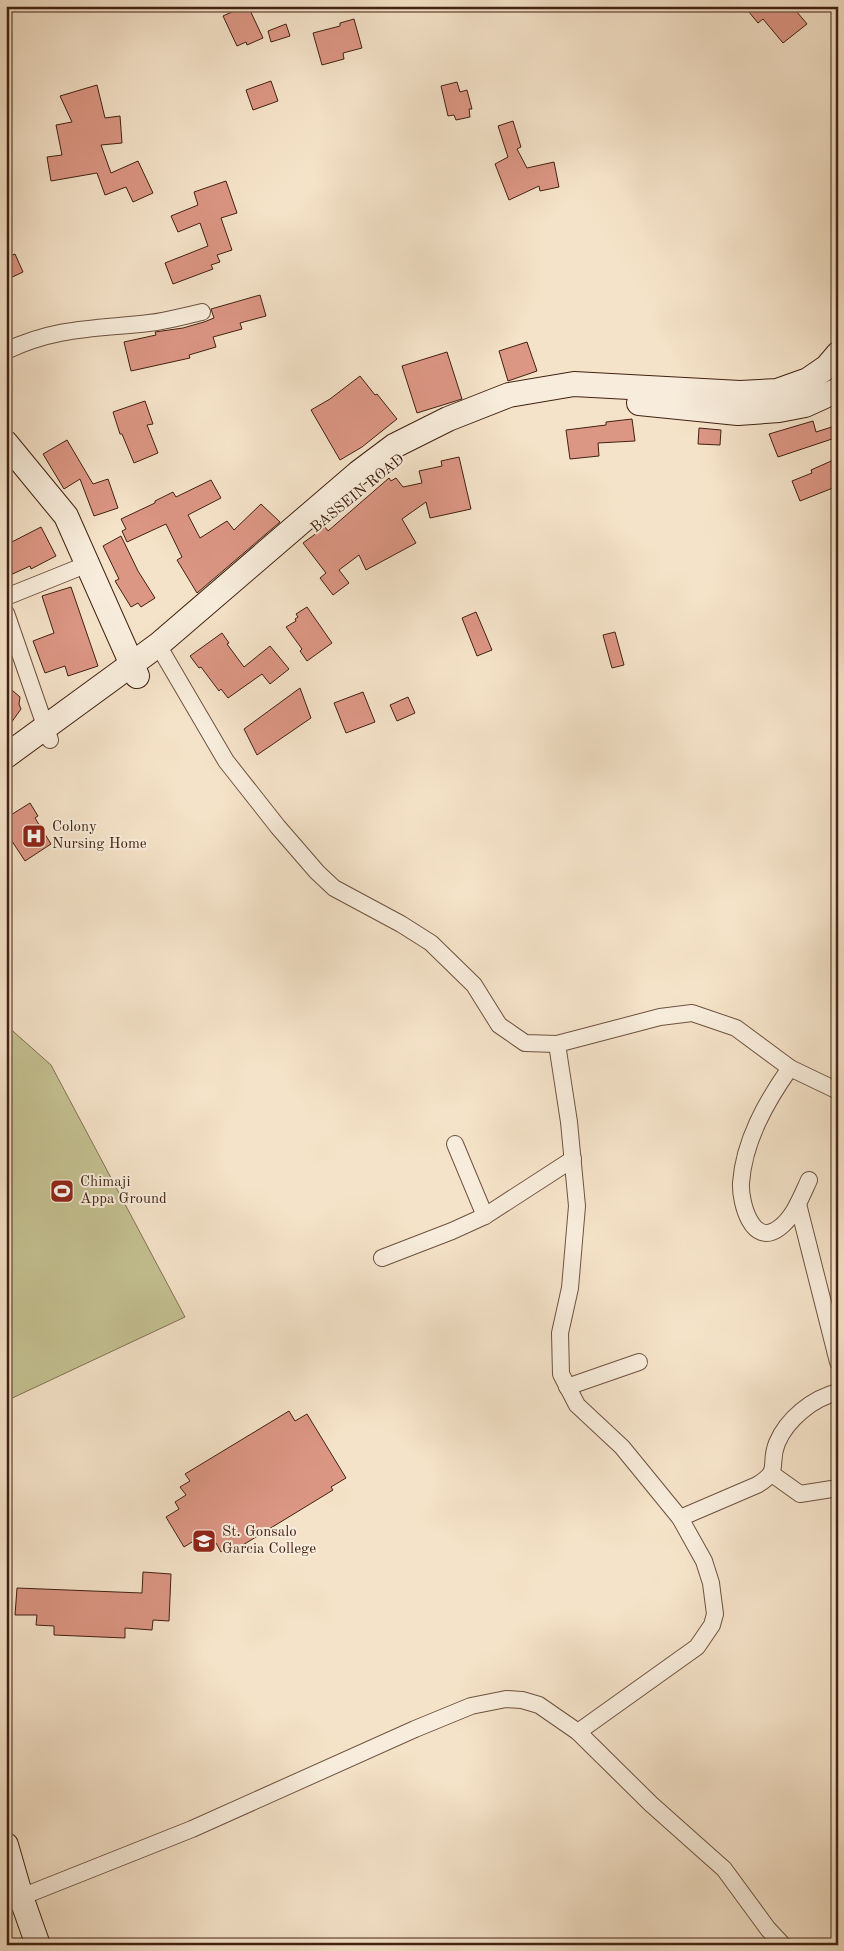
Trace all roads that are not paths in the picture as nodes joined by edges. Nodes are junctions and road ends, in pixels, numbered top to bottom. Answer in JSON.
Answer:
{"nodes":[{"id":1,"x":202,"y":312,"type":"dead end"},
{"id":2,"x":6,"y":351,"type":"edge"},
{"id":3,"x":838,"y":354,"type":"edge"},
{"id":4,"x":838,"y":390,"type":"edge"},
{"id":5,"x":6,"y":443,"type":"edge"},
{"id":6,"x":88,"y":564,"type":"junction"},
{"id":7,"x":6,"y":597,"type":"edge"},
{"id":8,"x":6,"y":614,"type":"edge"},
{"id":9,"x":161,"y":650,"type":"junction"},
{"id":10,"x":134,"y":670,"type":"junction"},
{"id":11,"x":47,"y":734,"type":"junction"},
{"id":12,"x":6,"y":756,"type":"edge"},
{"id":13,"x":6,"y":772,"type":"edge"},
{"id":14,"x":556,"y":1044,"type":"junction"},
{"id":15,"x":790,"y":1068,"type":"junction"},
{"id":16,"x":838,"y":1091,"type":"edge"},
{"id":17,"x":455,"y":1144,"type":"dead end"},
{"id":18,"x":572,"y":1159,"type":"junction"},
{"id":19,"x":809,"y":1180,"type":"dead end"},
{"id":20,"x":798,"y":1204,"type":"junction"},
{"id":21,"x":485,"y":1216,"type":"junction"},
{"id":22,"x":382,"y":1258,"type":"dead end"},
{"id":23,"x":639,"y":1362,"type":"dead end"},
{"id":24,"x":838,"y":1362,"type":"edge"},
{"id":25,"x":568,"y":1387,"type":"junction"},
{"id":26,"x":838,"y":1392,"type":"edge"},
{"id":27,"x":772,"y":1474,"type":"junction"},
{"id":28,"x":838,"y":1488,"type":"edge"},
{"id":29,"x":680,"y":1518,"type":"junction"},
{"id":30,"x":578,"y":1732,"type":"junction"},
{"id":31,"x":6,"y":1846,"type":"edge"},
{"id":32,"x":10,"y":1900,"type":"edge"},
{"id":33,"x":22,"y":1945,"type":"edge"},
{"id":34,"x":38,"y":1945,"type":"edge"},
{"id":35,"x":784,"y":1945,"type":"edge"}],
"edges":[{"from":1,"to":2,"type":"street"},
{"from":3,"to":9,"type":"main road","name":"BASSEIN ROAD"},
{"from":4,"to":9,"type":"main road","name":"BASSEIN ROAD"},
{"from":5,"to":6,"type":"main road"},
{"from":6,"to":7,"type":"street"},
{"from":6,"to":10,"type":"main road"},
{"from":8,"to":11,"type":"street"},
{"from":9,"to":10,"type":"main road","name":"BASSEIN ROAD"},
{"from":9,"to":14,"type":"street"},
{"from":10,"to":11,"type":"main road","name":"BASSEIN ROAD"},
{"from":11,"to":12,"type":"main road","name":"BASSEIN ROAD"},
{"from":11,"to":13,"type":"main road","name":"BASSEIN ROAD"},
{"from":14,"to":15,"type":"street"},
{"from":14,"to":18,"type":"street"},
{"from":15,"to":16,"type":"street"},
{"from":15,"to":20,"type":"street"},
{"from":17,"to":21,"type":"street"},
{"from":18,"to":21,"type":"street"},
{"from":18,"to":25,"type":"street"},
{"from":19,"to":20,"type":"street"},
{"from":20,"to":24,"type":"street"},
{"from":21,"to":22,"type":"street"},
{"from":23,"to":25,"type":"street"},
{"from":25,"to":29,"type":"street"},
{"from":26,"to":27,"type":"street"},
{"from":27,"to":28,"type":"street"},
{"from":27,"to":29,"type":"street"},
{"from":29,"to":30,"type":"street"},
{"from":30,"to":32,"type":"street"},
{"from":30,"to":35,"type":"street"},
{"from":31,"to":32,"type":"main road"},
{"from":32,"to":33,"type":"main road"},
{"from":32,"to":34,"type":"main road"}]}
